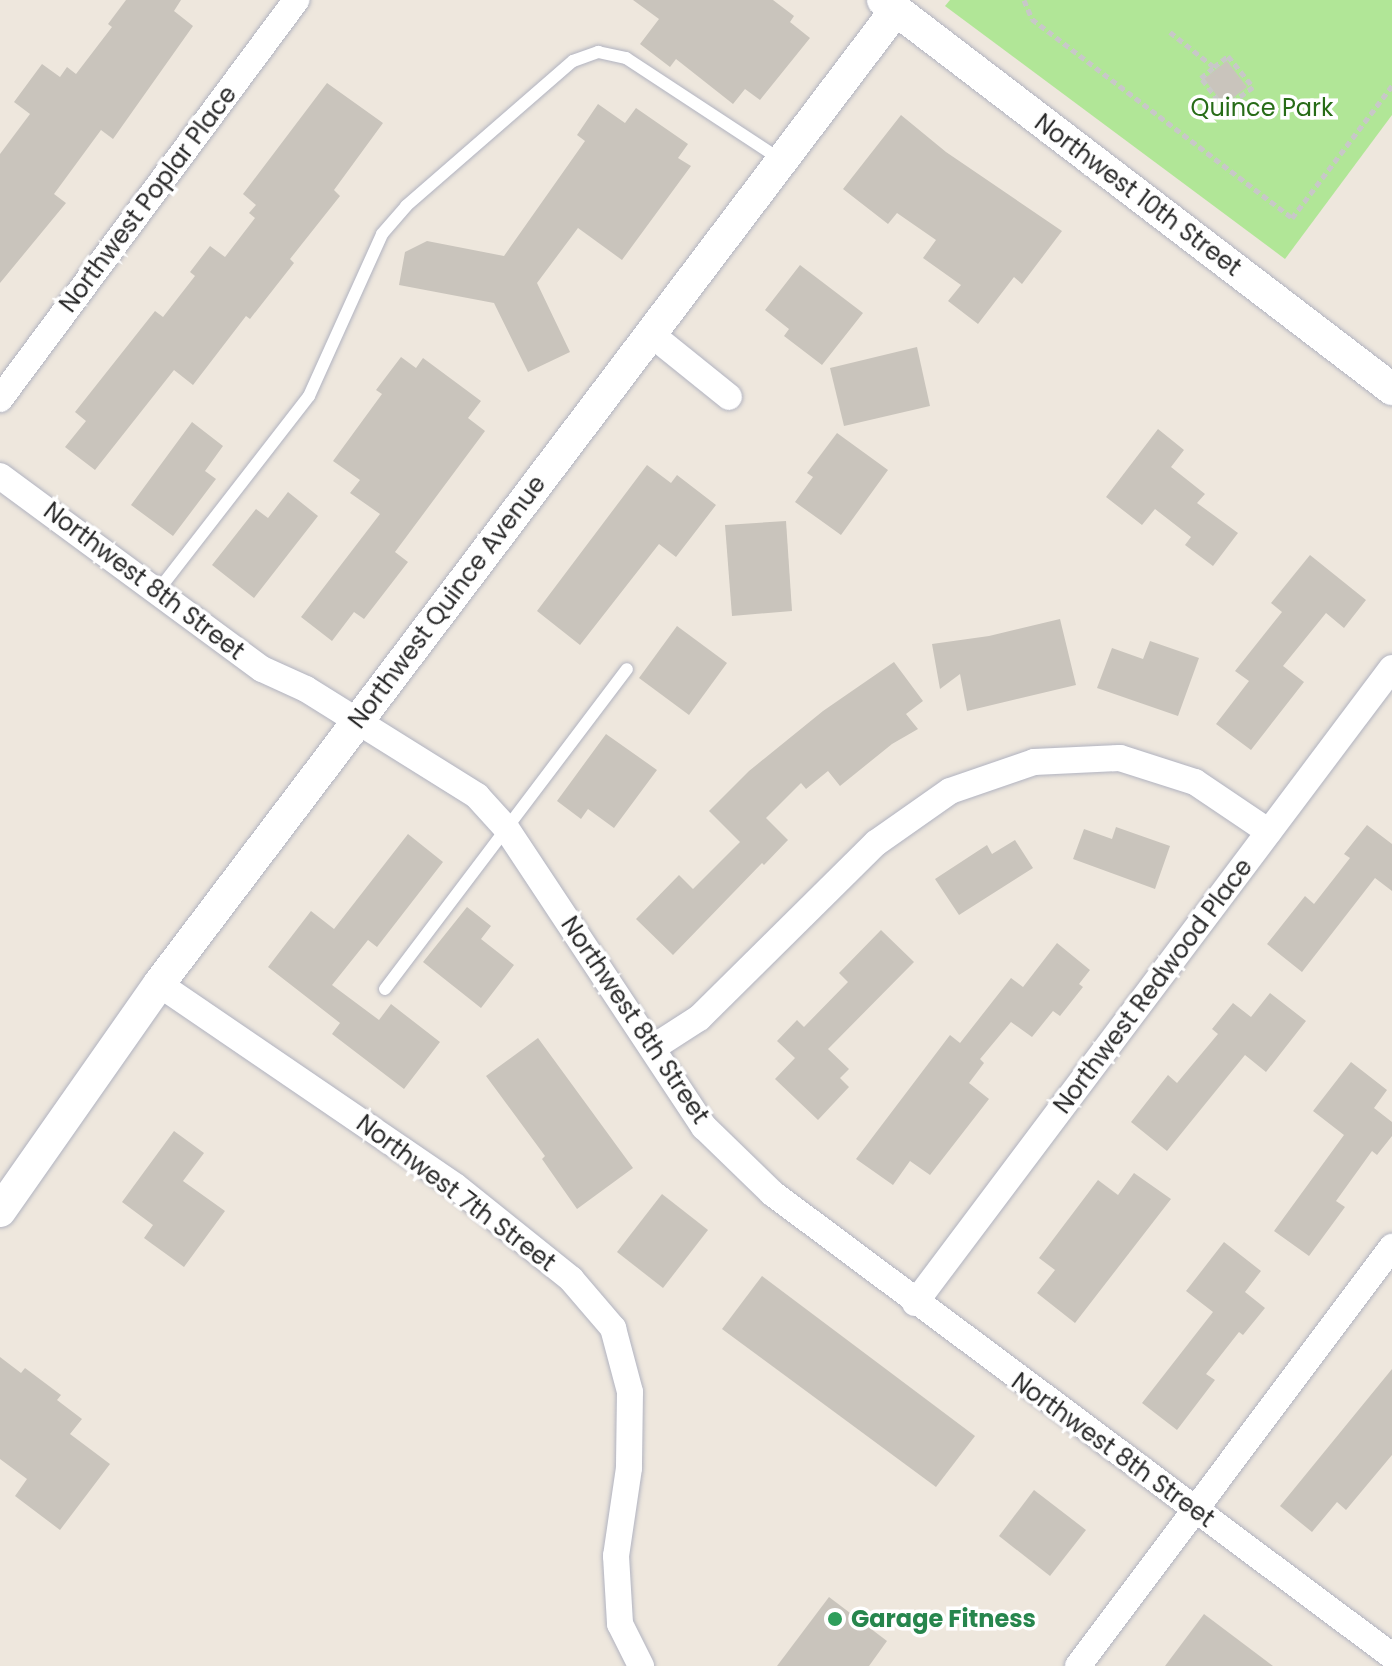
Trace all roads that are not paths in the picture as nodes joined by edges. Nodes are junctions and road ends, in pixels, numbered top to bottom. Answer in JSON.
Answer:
{"nodes":[{"id":1,"x":296,"y":0,"type":"edge"},
{"id":2,"x":894,"y":3,"type":"edge"},
{"id":3,"x":782,"y":160,"type":"junction"},
{"id":4,"x":651,"y":334,"type":"junction"},
{"id":5,"x":1392,"y":389,"type":"edge"},
{"id":6,"x":729,"y":397,"type":"dead end"},
{"id":7,"x":0,"y":399,"type":"edge"},
{"id":8,"x":0,"y":476,"type":"edge"},
{"id":9,"x":157,"y":592,"type":"junction"},
{"id":10,"x":1392,"y":668,"type":"edge"},
{"id":11,"x":627,"y":669,"type":"dead end"},
{"id":12,"x":357,"y":722,"type":"junction"},
{"id":13,"x":506,"y":828,"type":"junction"},
{"id":14,"x":1269,"y":832,"type":"junction"},
{"id":15,"x":159,"y":984,"type":"junction"},
{"id":16,"x":385,"y":989,"type":"dead end"},
{"id":17,"x":654,"y":1047,"type":"junction"},
{"id":18,"x":0,"y":1211,"type":"edge"},
{"id":19,"x":1392,"y":1247,"type":"edge"},
{"id":20,"x":915,"y":1303,"type":"junction"},
{"id":21,"x":1195,"y":1510,"type":"junction"},
{"id":22,"x":1392,"y":1656,"type":"edge"},
{"id":23,"x":641,"y":1666,"type":"edge"},
{"id":24,"x":1078,"y":1666,"type":"edge"}],
"edges":[{"from":1,"to":7,"type":"street","name":"Northwest Poplar Place"},
{"from":2,"to":3,"type":"street","name":"Northwest Quince Avenue"},
{"from":2,"to":5,"type":"street","name":"Northwest 10th Street"},
{"from":3,"to":4,"type":"street","name":"Northwest Quince Avenue"},
{"from":3,"to":9,"type":"lane"},
{"from":4,"to":6,"type":"street"},
{"from":4,"to":12,"type":"street","name":"Northwest Quince Avenue"},
{"from":8,"to":9,"type":"street","name":"Northwest 8th Street"},
{"from":9,"to":12,"type":"street","name":"Northwest 8th Street"},
{"from":10,"to":14,"type":"street","name":"Northwest Redwood Place"},
{"from":11,"to":13,"type":"lane"},
{"from":12,"to":13,"type":"street","name":"Northwest 8th Street"},
{"from":12,"to":15,"type":"street","name":"Northwest Quince Avenue"},
{"from":13,"to":16,"type":"lane"},
{"from":13,"to":17,"type":"street","name":"Northwest 8th Street"},
{"from":14,"to":17,"type":"street"},
{"from":14,"to":20,"type":"street","name":"Northwest Redwood Place"},
{"from":15,"to":18,"type":"street","name":"Northwest Quince Avenue"},
{"from":15,"to":23,"type":"street","name":"Northwest 7th Street"},
{"from":17,"to":20,"type":"street","name":"Northwest 8th Street"},
{"from":19,"to":21,"type":"street"},
{"from":20,"to":21,"type":"street","name":"Northwest 8th Street"},
{"from":21,"to":22,"type":"street","name":"Northwest 8th Street"},
{"from":21,"to":24,"type":"street"}]}
